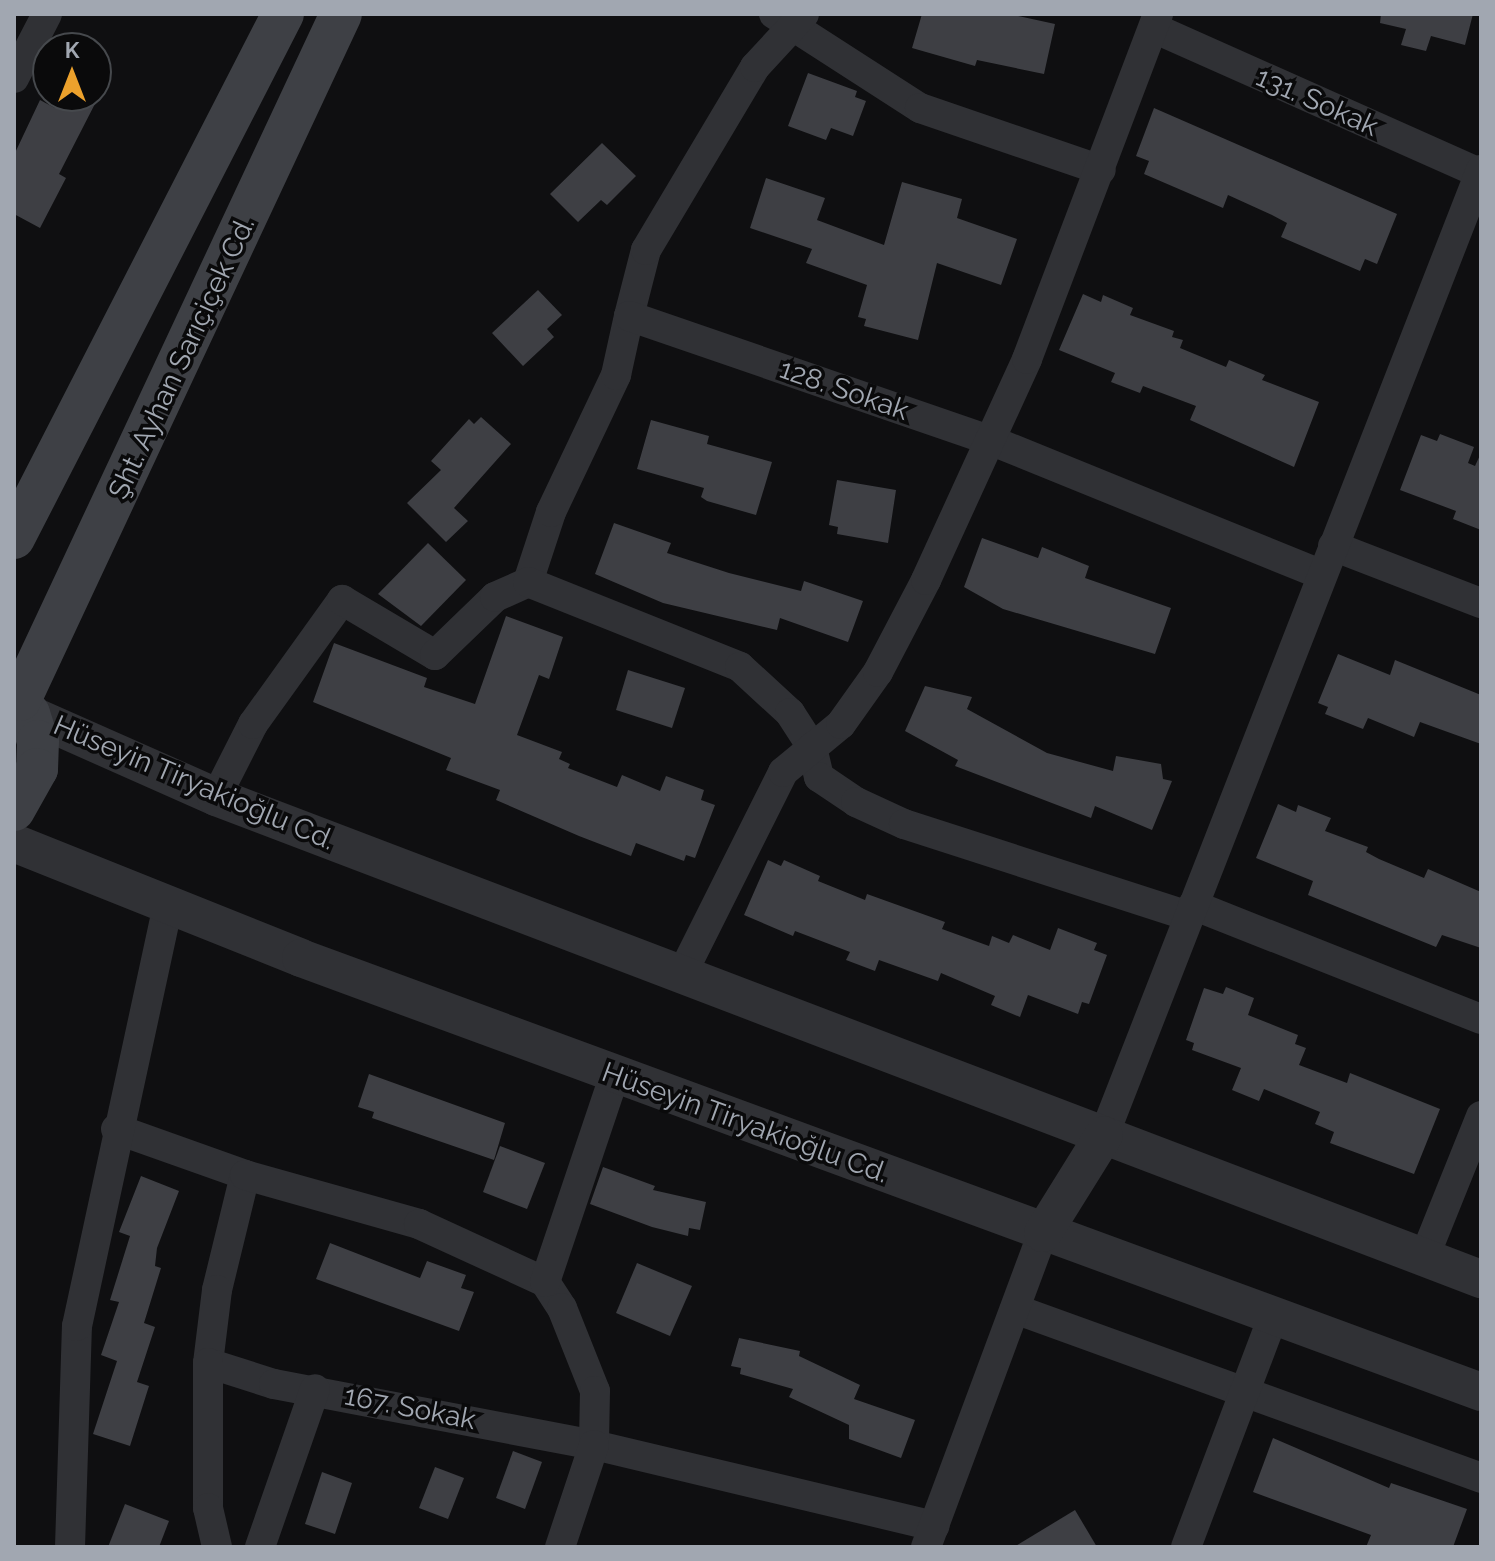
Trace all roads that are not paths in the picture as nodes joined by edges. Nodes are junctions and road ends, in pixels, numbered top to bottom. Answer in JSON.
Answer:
{"nodes":[{"id":1,"x":47,"y":14,"type":"edge"},
{"id":2,"x":283,"y":14,"type":"edge"},
{"id":3,"x":341,"y":14,"type":"edge"},
{"id":4,"x":790,"y":19,"type":"edge"},
{"id":5,"x":1157,"y":21,"type":"edge"},
{"id":6,"x":14,"y":78,"type":"edge"},
{"id":7,"x":1101,"y":170,"type":"junction"},
{"id":8,"x":1478,"y":184,"type":"edge"},
{"id":9,"x":629,"y":316,"type":"junction"},
{"id":10,"x":990,"y":440,"type":"junction"},
{"id":11,"x":14,"y":538,"type":"edge"},
{"id":12,"x":1333,"y":546,"type":"junction"},
{"id":13,"x":1322,"y":575,"type":"junction"},
{"id":14,"x":528,"y":582,"type":"junction"},
{"id":15,"x":1481,"y":603,"type":"edge"},
{"id":16,"x":21,"y":703,"type":"edge"},
{"id":17,"x":812,"y":747,"type":"junction"},
{"id":18,"x":216,"y":797,"type":"junction"},
{"id":19,"x":14,"y":810,"type":"edge"},
{"id":20,"x":14,"y":843,"type":"edge"},
{"id":21,"x":168,"y":904,"type":"junction"},
{"id":22,"x":1191,"y":910,"type":"junction"},
{"id":23,"x":682,"y":974,"type":"junction"},
{"id":24,"x":1481,"y":1019,"type":"edge"},
{"id":25,"x":615,"y":1074,"type":"junction"},
{"id":26,"x":1481,"y":1116,"type":"edge"},
{"id":27,"x":116,"y":1129,"type":"junction"},
{"id":28,"x":1104,"y":1135,"type":"junction"},
{"id":29,"x":245,"y":1175,"type":"junction"},
{"id":30,"x":1043,"y":1233,"type":"junction"},
{"id":31,"x":1424,"y":1258,"type":"junction"},
{"id":32,"x":1481,"y":1279,"type":"edge"},
{"id":33,"x":545,"y":1282,"type":"junction"},
{"id":34,"x":1015,"y":1309,"type":"junction"},
{"id":35,"x":1272,"y":1319,"type":"junction"},
{"id":36,"x":208,"y":1363,"type":"junction"},
{"id":37,"x":315,"y":1389,"type":"junction"},
{"id":38,"x":1481,"y":1392,"type":"edge"},
{"id":39,"x":1246,"y":1393,"type":"junction"},
{"id":40,"x":594,"y":1445,"type":"junction"},
{"id":41,"x":1481,"y":1478,"type":"edge"},
{"id":42,"x":930,"y":1536,"type":"edge"},
{"id":43,"x":70,"y":1547,"type":"edge"},
{"id":44,"x":217,"y":1547,"type":"edge"},
{"id":45,"x":260,"y":1547,"type":"edge"},
{"id":46,"x":560,"y":1547,"type":"edge"},
{"id":47,"x":1186,"y":1547,"type":"edge"}],
"edges":[{"from":1,"to":6,"type":"street"},
{"from":2,"to":11,"type":"main road"},
{"from":3,"to":16,"type":"main road","name":"Şht. Ayhan Sarıçiçek Cd."},
{"from":4,"to":7,"type":"street"},
{"from":4,"to":9,"type":"street"},
{"from":5,"to":7,"type":"street"},
{"from":5,"to":8,"type":"street","name":"131. Sokak"},
{"from":7,"to":10,"type":"street"},
{"from":8,"to":12,"type":"street"},
{"from":9,"to":10,"type":"street","name":"128. Sokak"},
{"from":9,"to":14,"type":"street"},
{"from":10,"to":13,"type":"street","name":"128. Sokak"},
{"from":10,"to":17,"type":"street"},
{"from":12,"to":13,"type":"street"},
{"from":12,"to":15,"type":"street"},
{"from":13,"to":22,"type":"street"},
{"from":14,"to":17,"type":"street"},
{"from":14,"to":18,"type":"street"},
{"from":16,"to":18,"type":"street","name":"Hüseyin Tiryakioğlu Cd."},
{"from":16,"to":19,"type":"main road","name":"Hüseyin Tiryakioğlu Cd."},
{"from":17,"to":22,"type":"street"},
{"from":17,"to":23,"type":"street"},
{"from":18,"to":23,"type":"street","name":"Hüseyin Tiryakioğlu Cd."},
{"from":20,"to":21,"type":"street","name":"Hüseyin Tiryakioğlu Cd."},
{"from":21,"to":25,"type":"street","name":"Hüseyin Tiryakioğlu Cd."},
{"from":21,"to":27,"type":"street"},
{"from":22,"to":24,"type":"street"},
{"from":22,"to":28,"type":"street"},
{"from":23,"to":28,"type":"street","name":"Hüseyin Tiryakioğlu Cd."},
{"from":25,"to":30,"type":"street","name":"Hüseyin Tiryakioğlu Cd."},
{"from":25,"to":33,"type":"street"},
{"from":26,"to":31,"type":"street"},
{"from":27,"to":29,"type":"street"},
{"from":27,"to":43,"type":"street"},
{"from":28,"to":30,"type":"street"},
{"from":28,"to":31,"type":"street","name":"Hüseyin Tiryakioğlu Cd."},
{"from":29,"to":33,"type":"street"},
{"from":29,"to":36,"type":"street"},
{"from":30,"to":34,"type":"street"},
{"from":30,"to":35,"type":"street","name":"Hüseyin Tiryakioğlu Cd."},
{"from":31,"to":32,"type":"street","name":"Hüseyin Tiryakioğlu Cd."},
{"from":33,"to":40,"type":"street"},
{"from":34,"to":39,"type":"street"},
{"from":34,"to":42,"type":"street"},
{"from":35,"to":38,"type":"street","name":"Hüseyin Tiryakioğlu Cd."},
{"from":35,"to":39,"type":"street"},
{"from":36,"to":37,"type":"street","name":"167. Sokak"},
{"from":36,"to":44,"type":"street"},
{"from":37,"to":40,"type":"street","name":"167. Sokak"},
{"from":37,"to":45,"type":"street"},
{"from":39,"to":41,"type":"street"},
{"from":39,"to":47,"type":"street"},
{"from":40,"to":42,"type":"street","name":"167. Sokak"},
{"from":40,"to":46,"type":"street"}]}
